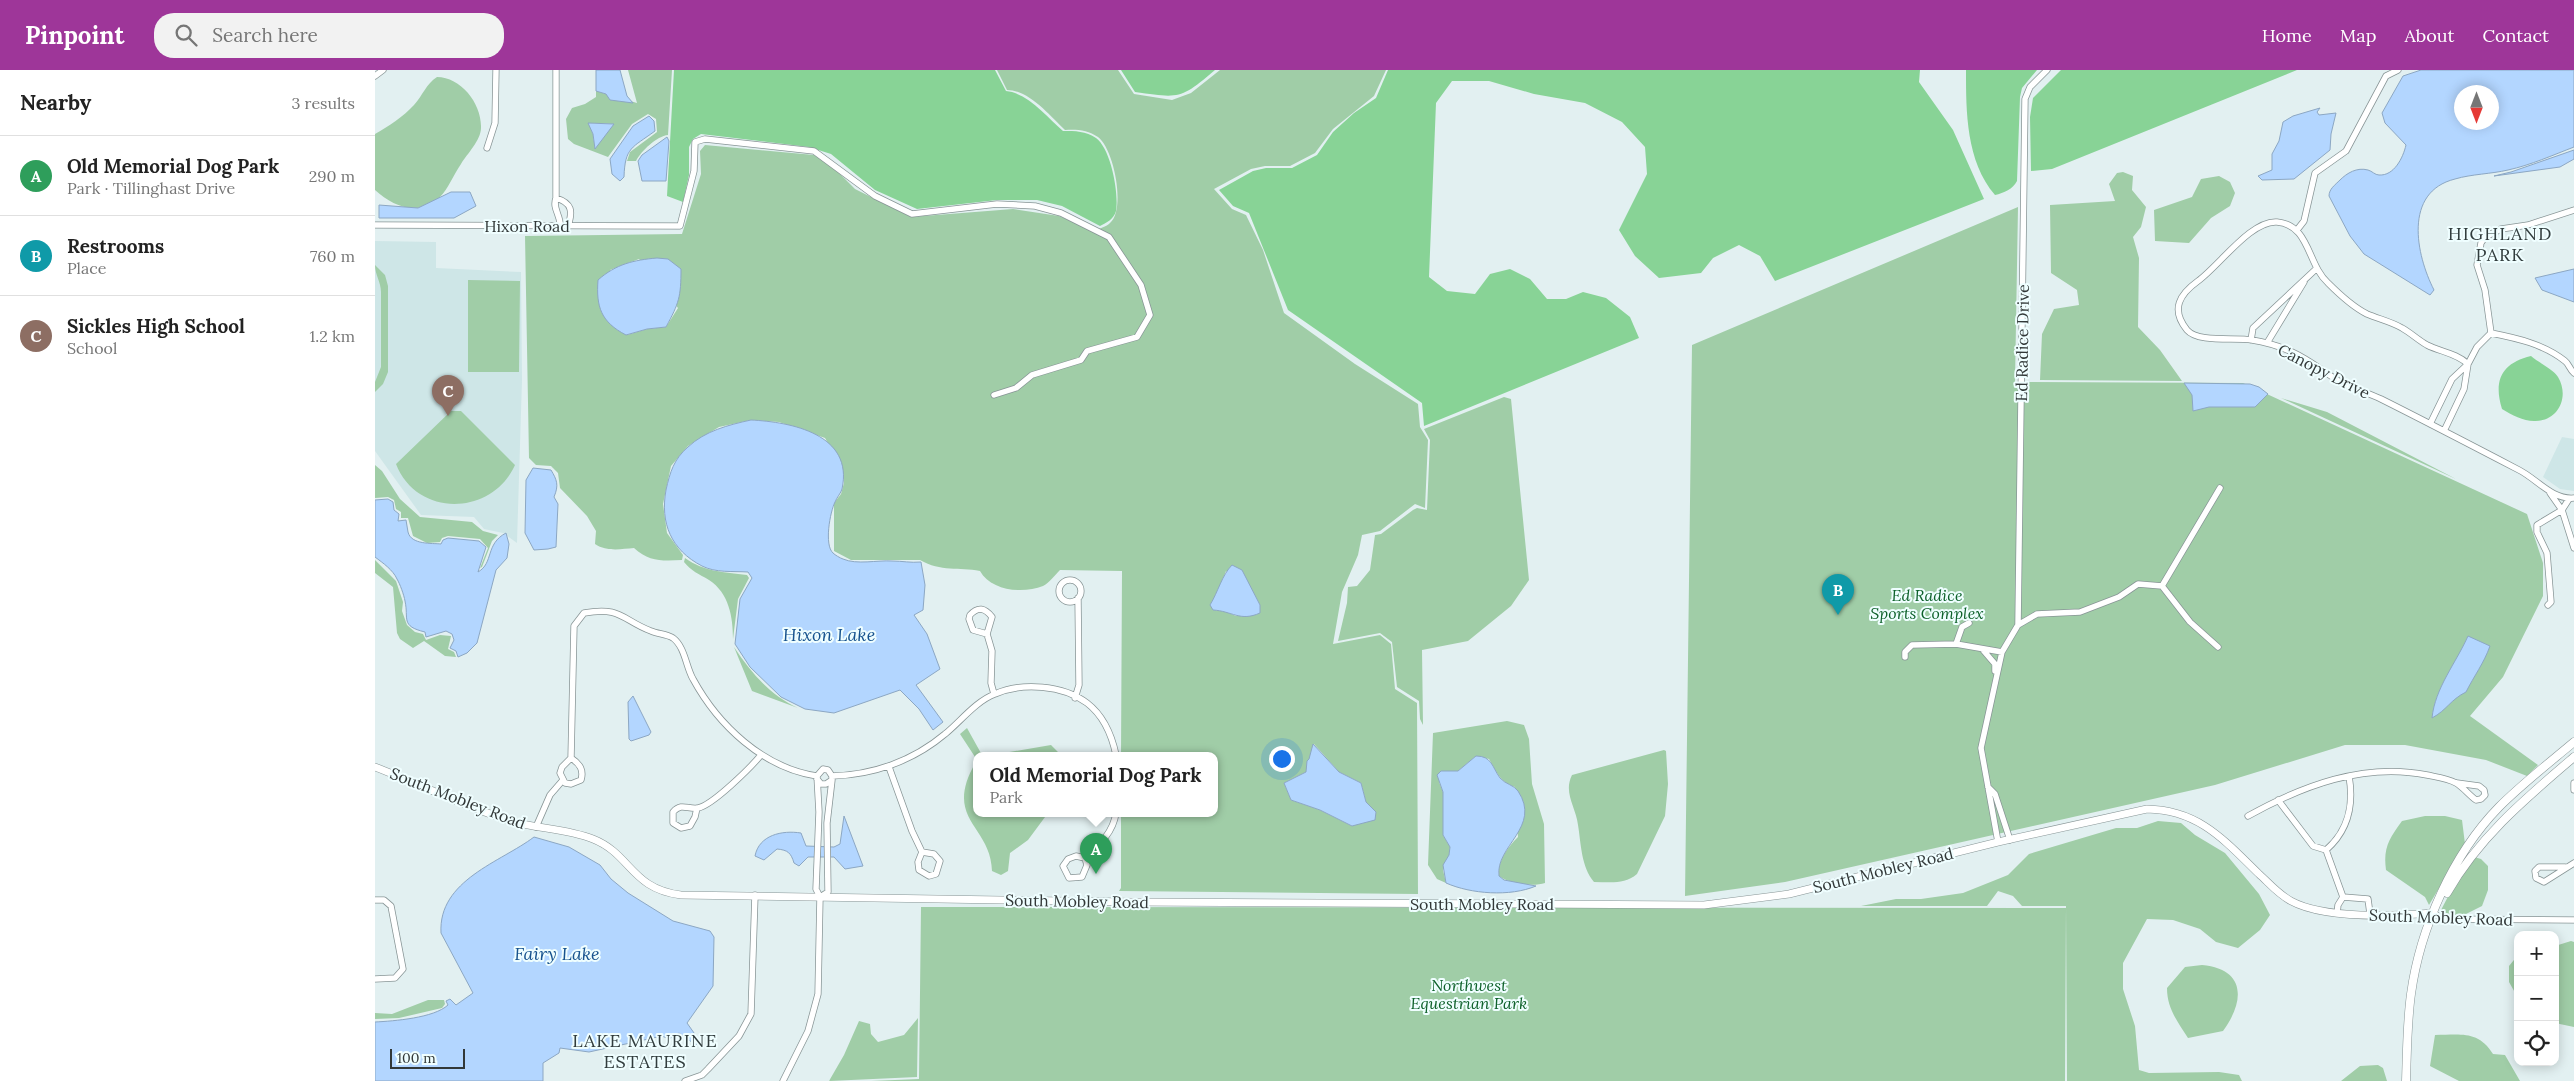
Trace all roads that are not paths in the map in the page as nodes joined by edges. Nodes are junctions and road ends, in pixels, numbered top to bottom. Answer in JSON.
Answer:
{"nodes":[{"id":1,"x":383,"y":70,"type":"edge"},
{"id":2,"x":495,"y":70,"type":"edge"},
{"id":3,"x":555,"y":70,"type":"edge"},
{"id":4,"x":2047,"y":70,"type":"edge"},
{"id":5,"x":2398,"y":70,"type":"edge"},
{"id":6,"x":375,"y":76,"type":"edge"},
{"id":7,"x":487,"y":148,"type":"dead end"},
{"id":8,"x":556,"y":198,"type":"junction"},
{"id":9,"x":2574,"y":210,"type":"edge"},
{"id":10,"x":375,"y":225,"type":"edge"},
{"id":11,"x":560,"y":226,"type":"junction"},
{"id":12,"x":567,"y":226,"type":"junction"},
{"id":13,"x":2297,"y":230,"type":"junction"},
{"id":14,"x":2316,"y":269,"type":"junction"},
{"id":15,"x":2305,"y":281,"type":"junction"},
{"id":16,"x":2491,"y":333,"type":"junction"},
{"id":17,"x":2251,"y":340,"type":"junction"},
{"id":18,"x":2267,"y":343,"type":"junction"},
{"id":19,"x":2574,"y":361,"type":"edge"},
{"id":20,"x":2567,"y":362,"type":"junction"},
{"id":21,"x":2468,"y":364,"type":"junction"},
{"id":22,"x":2574,"y":373,"type":"edge"},
{"id":23,"x":994,"y":395,"type":"dead end"},
{"id":24,"x":2429,"y":424,"type":"junction"},
{"id":25,"x":2444,"y":431,"type":"junction"},
{"id":26,"x":2220,"y":488,"type":"dead end"},
{"id":27,"x":2549,"y":491,"type":"junction"},
{"id":28,"x":2572,"y":499,"type":"edge"},
{"id":29,"x":2562,"y":510,"type":"junction"},
{"id":30,"x":2574,"y":548,"type":"edge"},
{"id":31,"x":2162,"y":586,"type":"junction"},
{"id":32,"x":1078,"y":598,"type":"dead end"},
{"id":33,"x":2548,"y":605,"type":"dead end"},
{"id":34,"x":1969,"y":623,"type":"dead end"},
{"id":35,"x":2018,"y":625,"type":"junction"},
{"id":36,"x":987,"y":634,"type":"junction"},
{"id":37,"x":1956,"y":644,"type":"junction"},
{"id":38,"x":2218,"y":647,"type":"dead end"},
{"id":39,"x":1982,"y":648,"type":"junction"},
{"id":40,"x":2002,"y":652,"type":"junction"},
{"id":41,"x":1905,"y":657,"type":"dead end"},
{"id":42,"x":1995,"y":678,"type":"junction"},
{"id":43,"x":994,"y":694,"type":"junction"},
{"id":44,"x":1075,"y":698,"type":"junction"},
{"id":45,"x":2574,"y":742,"type":"edge"},
{"id":46,"x":1115,"y":752,"type":"edge"},
{"id":47,"x":761,"y":755,"type":"junction"},
{"id":48,"x":2574,"y":757,"type":"edge"},
{"id":49,"x":571,"y":758,"type":"junction"},
{"id":50,"x":375,"y":767,"type":"edge"},
{"id":51,"x":889,"y":767,"type":"junction"},
{"id":52,"x":2538,"y":773,"type":"junction"},
{"id":53,"x":2349,"y":776,"type":"junction"},
{"id":54,"x":817,"y":778,"type":"junction"},
{"id":55,"x":832,"y":778,"type":"junction"},
{"id":56,"x":563,"y":780,"type":"junction"},
{"id":57,"x":2546,"y":781,"type":"junction"},
{"id":58,"x":2457,"y":783,"type":"dead end"},
{"id":59,"x":2574,"y":783,"type":"edge"},
{"id":60,"x":1988,"y":787,"type":"junction"},
{"id":61,"x":2574,"y":790,"type":"edge"},
{"id":62,"x":2278,"y":800,"type":"junction"},
{"id":63,"x":697,"y":808,"type":"junction"},
{"id":64,"x":2248,"y":816,"type":"dead end"},
{"id":65,"x":1115,"y":817,"type":"edge"},
{"id":66,"x":536,"y":827,"type":"junction"},
{"id":67,"x":2010,"y":840,"type":"junction"},
{"id":68,"x":1998,"y":842,"type":"junction"},
{"id":69,"x":2326,"y":850,"type":"junction"},
{"id":70,"x":816,"y":852,"type":"junction"},
{"id":71,"x":922,"y":852,"type":"junction"},
{"id":72,"x":827,"y":853,"type":"junction"},
{"id":73,"x":1085,"y":858,"type":"junction"},
{"id":74,"x":2574,"y":863,"type":"edge"},
{"id":75,"x":2565,"y":867,"type":"junction"},
{"id":76,"x":755,"y":895,"type":"junction"},
{"id":77,"x":820,"y":897,"type":"junction"},
{"id":78,"x":2343,"y":897,"type":"junction"},
{"id":79,"x":375,"y":900,"type":"edge"},
{"id":80,"x":2337,"y":913,"type":"junction"},
{"id":81,"x":2433,"y":913,"type":"junction"},
{"id":82,"x":2370,"y":914,"type":"junction"},
{"id":83,"x":2574,"y":920,"type":"edge"},
{"id":84,"x":375,"y":979,"type":"edge"},
{"id":85,"x":685,"y":1081,"type":"edge"},
{"id":86,"x":783,"y":1081,"type":"edge"},
{"id":87,"x":2406,"y":1081,"type":"edge"}],
"edges":[{"from":1,"to":6,"type":"street"},
{"from":2,"to":7,"type":"street"},
{"from":3,"to":8,"type":"street"},
{"from":4,"to":35,"type":"street","name":"Ed Radice Drive"},
{"from":5,"to":13,"type":"street"},
{"from":8,"to":11,"type":"street"},
{"from":8,"to":12,"type":"street"},
{"from":9,"to":16,"type":"street"},
{"from":10,"to":11,"type":"street","name":"Hixon Road"},
{"from":11,"to":12,"type":"street","name":"Hixon Road"},
{"from":12,"to":23,"type":"street","name":"Hixon Road"},
{"from":13,"to":14,"type":"street"},
{"from":13,"to":17,"type":"street","name":"Canopy Drive"},
{"from":14,"to":15,"type":"street"},
{"from":14,"to":21,"type":"street"},
{"from":15,"to":17,"type":"street"},
{"from":15,"to":18,"type":"street"},
{"from":16,"to":20,"type":"street"},
{"from":16,"to":21,"type":"street"},
{"from":17,"to":18,"type":"street","name":"Canopy Drive"},
{"from":18,"to":24,"type":"street","name":"Canopy Drive"},
{"from":19,"to":20,"type":"street"},
{"from":20,"to":22,"type":"street"},
{"from":21,"to":24,"type":"street"},
{"from":21,"to":25,"type":"street"},
{"from":24,"to":25,"type":"street","name":"Canopy Drive"},
{"from":25,"to":27,"type":"street","name":"Canopy Drive"},
{"from":26,"to":31,"type":"street"},
{"from":27,"to":28,"type":"street","name":"Canopy Drive"},
{"from":27,"to":29,"type":"street","name":"Canopy Drive"},
{"from":28,"to":29,"type":"street"},
{"from":29,"to":30,"type":"street","name":"Canopy Drive"},
{"from":29,"to":33,"type":"street"},
{"from":31,"to":35,"type":"street"},
{"from":31,"to":38,"type":"street"},
{"from":32,"to":44,"type":"street"},
{"from":34,"to":37,"type":"street"},
{"from":35,"to":40,"type":"street","name":"Ed Radice Drive"},
{"from":36,"to":36,"type":"street"},
{"from":36,"to":43,"type":"street"},
{"from":37,"to":39,"type":"street"},
{"from":37,"to":41,"type":"street"},
{"from":39,"to":40,"type":"street"},
{"from":39,"to":42,"type":"street"},
{"from":40,"to":42,"type":"street","name":"Ed Radice Drive"},
{"from":42,"to":60,"type":"street","name":"Ed Radice Drive"},
{"from":43,"to":44,"type":"street"},
{"from":43,"to":51,"type":"street"},
{"from":44,"to":46,"type":"street"},
{"from":45,"to":52,"type":"main road"},
{"from":47,"to":49,"type":"street"},
{"from":47,"to":54,"type":"street"},
{"from":47,"to":63,"type":"street"},
{"from":48,"to":57,"type":"main road"},
{"from":49,"to":56,"type":"street"},
{"from":49,"to":56,"type":"street"},
{"from":50,"to":66,"type":"street","name":"South Mobley Road"},
{"from":51,"to":55,"type":"street"},
{"from":51,"to":71,"type":"street"},
{"from":52,"to":57,"type":"main road"},
{"from":52,"to":81,"type":"main road"},
{"from":53,"to":58,"type":"street"},
{"from":53,"to":62,"type":"street"},
{"from":53,"to":69,"type":"street"},
{"from":54,"to":55,"type":"street"},
{"from":54,"to":55,"type":"street"},
{"from":54,"to":70,"type":"street"},
{"from":55,"to":72,"type":"street"},
{"from":56,"to":66,"type":"street"},
{"from":57,"to":81,"type":"main road"},
{"from":59,"to":61,"type":"street"},
{"from":60,"to":67,"type":"street"},
{"from":60,"to":68,"type":"street","name":"Ed Radice Drive"},
{"from":62,"to":64,"type":"street"},
{"from":62,"to":69,"type":"street"},
{"from":63,"to":63,"type":"street"},
{"from":65,"to":73,"type":"street"},
{"from":66,"to":76,"type":"street","name":"South Mobley Road"},
{"from":67,"to":68,"type":"street","name":"South Mobley Road"},
{"from":67,"to":80,"type":"street","name":"South Mobley Road"},
{"from":68,"to":77,"type":"street","name":"South Mobley Road"},
{"from":69,"to":78,"type":"street"},
{"from":70,"to":72,"type":"street"},
{"from":70,"to":77,"type":"street"},
{"from":71,"to":71,"type":"street"},
{"from":72,"to":77,"type":"street"},
{"from":73,"to":73,"type":"street"},
{"from":74,"to":75,"type":"street"},
{"from":75,"to":75,"type":"street"},
{"from":76,"to":77,"type":"street","name":"South Mobley Road"},
{"from":76,"to":85,"type":"street"},
{"from":77,"to":86,"type":"street"},
{"from":78,"to":80,"type":"street"},
{"from":78,"to":82,"type":"street"},
{"from":79,"to":84,"type":"street"},
{"from":80,"to":82,"type":"street","name":"South Mobley Road"},
{"from":81,"to":82,"type":"street","name":"South Mobley Road"},
{"from":81,"to":83,"type":"street","name":"South Mobley Road"},
{"from":81,"to":87,"type":"main road"}]}
